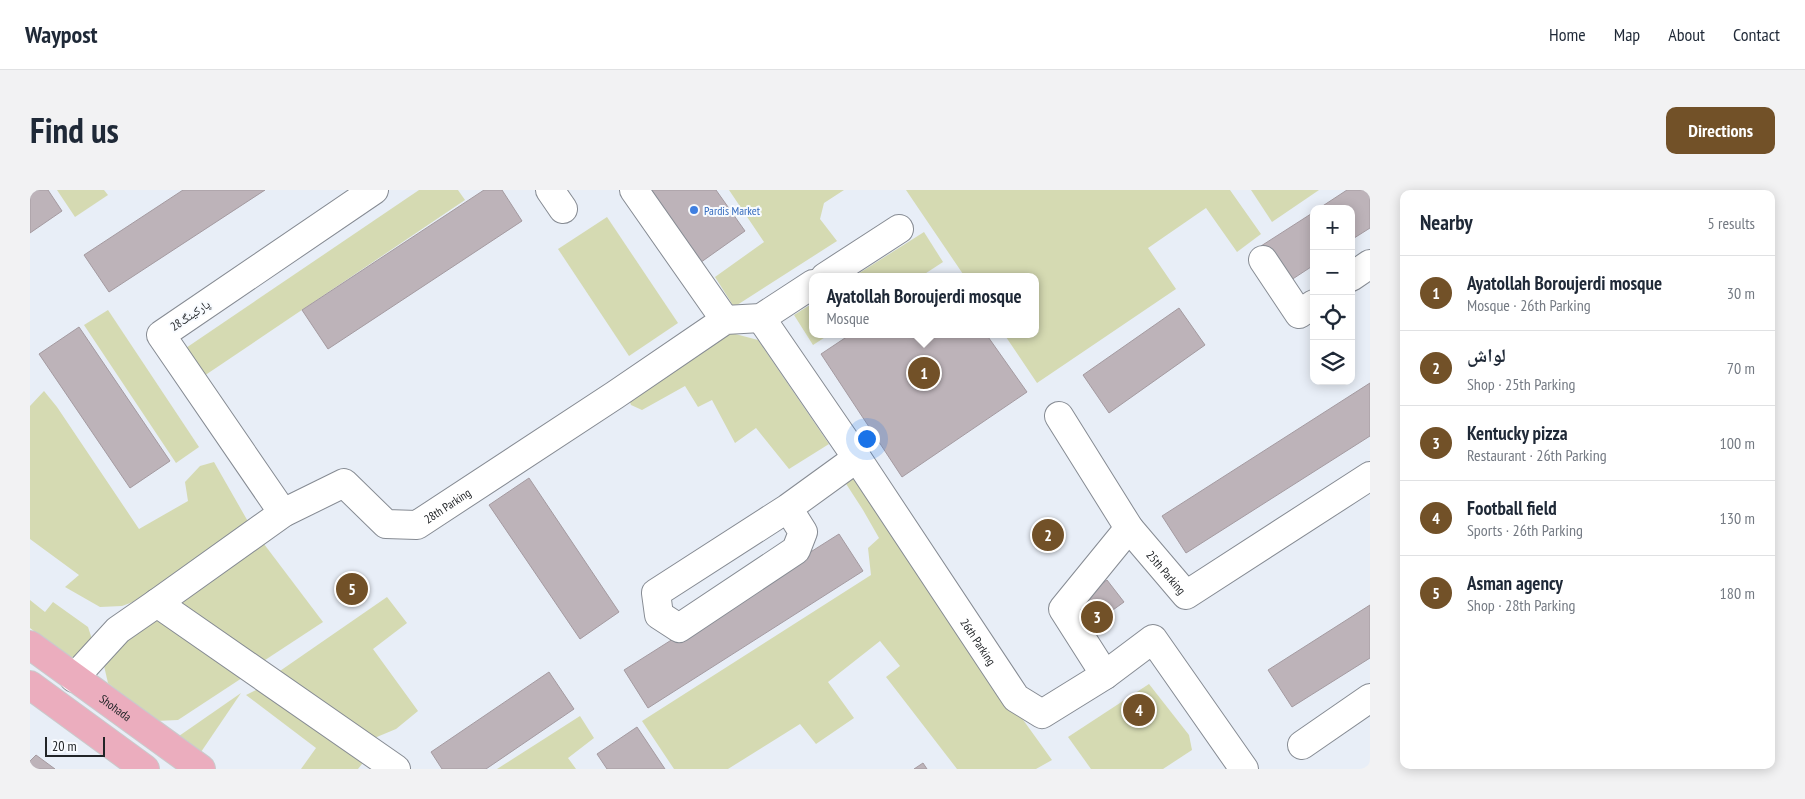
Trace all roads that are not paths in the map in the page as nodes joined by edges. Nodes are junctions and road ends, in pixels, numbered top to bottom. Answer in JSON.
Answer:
{"nodes":[{"id":1,"x":374,"y":190,"type":"edge"},
{"id":2,"x":634,"y":190,"type":"edge"},
{"id":3,"x":899,"y":228,"type":"dead end"},
{"id":4,"x":1264,"y":260,"type":"dead end"},
{"id":5,"x":1370,"y":264,"type":"edge"},
{"id":6,"x":831,"y":273,"type":"edge"},
{"id":7,"x":1355,"y":275,"type":"edge"},
{"id":8,"x":809,"y":287,"type":"edge"},
{"id":9,"x":1310,"y":307,"type":"edge"},
{"id":10,"x":761,"y":318,"type":"junction"},
{"id":11,"x":725,"y":320,"type":"junction"},
{"id":12,"x":1059,"y":416,"type":"dead end"},
{"id":13,"x":857,"y":458,"type":"junction"},
{"id":14,"x":1370,"y":476,"type":"edge"},
{"id":15,"x":788,"y":508,"type":"junction"},
{"id":16,"x":283,"y":513,"type":"junction"},
{"id":17,"x":1129,"y":528,"type":"junction"},
{"id":18,"x":157,"y":604,"type":"junction"},
{"id":19,"x":30,"y":645,"type":"edge"},
{"id":20,"x":1105,"y":675,"type":"junction"},
{"id":21,"x":74,"y":678,"type":"junction"},
{"id":22,"x":30,"y":685,"type":"edge"},
{"id":23,"x":1370,"y":698,"type":"edge"},
{"id":24,"x":1302,"y":745,"type":"dead end"},
{"id":25,"x":145,"y":769,"type":"edge"},
{"id":26,"x":202,"y":769,"type":"edge"},
{"id":27,"x":396,"y":769,"type":"edge"},
{"id":28,"x":1244,"y":769,"type":"edge"}],
"edges":[{"from":1,"to":16,"type":"street","name":"پارکینگ28"},
{"from":2,"to":11,"type":"street"},
{"from":3,"to":6,"type":"street"},
{"from":4,"to":9,"type":"street"},
{"from":5,"to":7,"type":"street"},
{"from":8,"to":10,"type":"street"},
{"from":10,"to":11,"type":"street"},
{"from":10,"to":13,"type":"street","name":"26th Parking"},
{"from":11,"to":16,"type":"street","name":"28th Parking"},
{"from":12,"to":17,"type":"street","name":"25th Parking"},
{"from":13,"to":15,"type":"street"},
{"from":13,"to":20,"type":"street","name":"26th Parking"},
{"from":14,"to":17,"type":"street","name":"25th Parking"},
{"from":15,"to":15,"type":"street"},
{"from":16,"to":18,"type":"street","name":"28th Parking"},
{"from":17,"to":20,"type":"street"},
{"from":18,"to":21,"type":"street","name":"28th Parking"},
{"from":18,"to":27,"type":"street"},
{"from":19,"to":21,"type":"main road","name":"Shohada"},
{"from":20,"to":28,"type":"street","name":"26th Parking"},
{"from":21,"to":26,"type":"main road","name":"Shohada"},
{"from":22,"to":25,"type":"main road"},
{"from":23,"to":24,"type":"street"}]}
